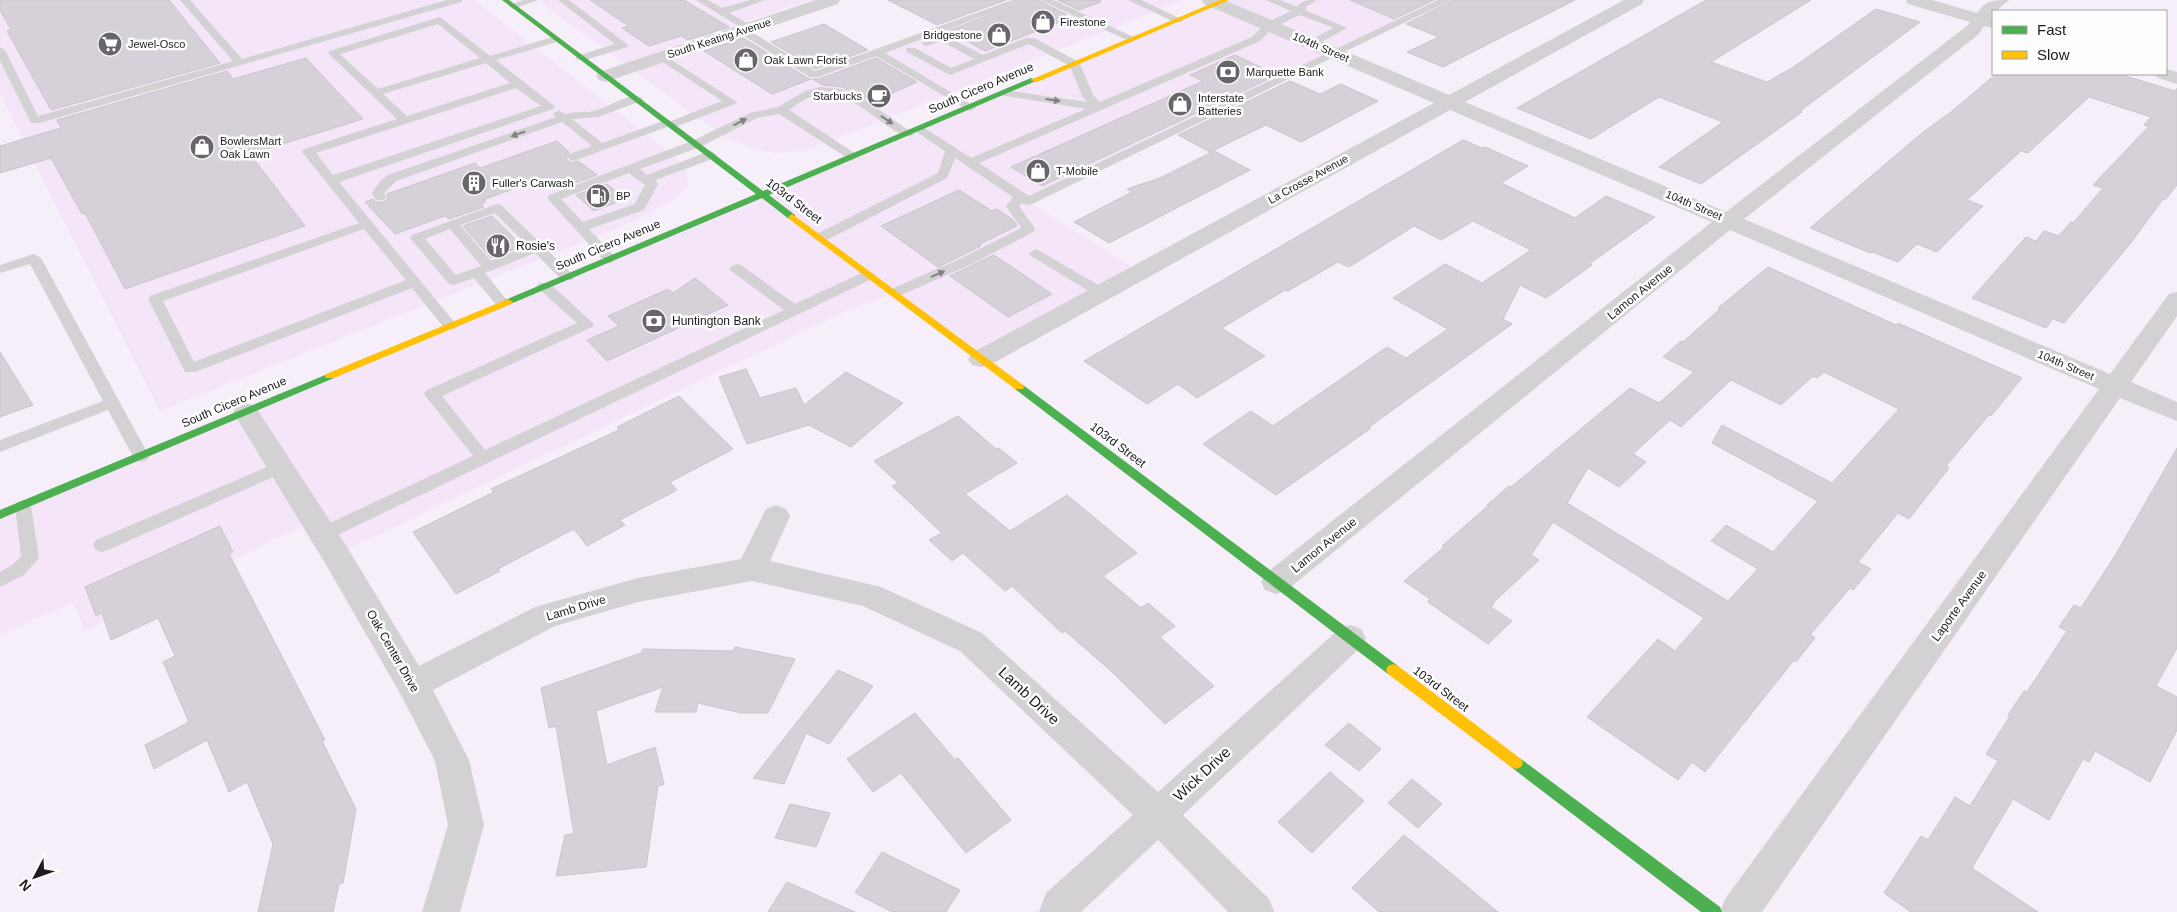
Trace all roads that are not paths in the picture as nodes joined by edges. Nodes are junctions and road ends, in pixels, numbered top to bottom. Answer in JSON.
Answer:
{"nodes":[{"id":1,"x":186,"y":0,"type":"edge"},
{"id":2,"x":458,"y":0,"type":"edge"},
{"id":3,"x":533,"y":0,"type":"edge"},
{"id":4,"x":584,"y":0,"type":"edge"},
{"id":5,"x":701,"y":0,"type":"edge"},
{"id":6,"x":760,"y":0,"type":"edge"},
{"id":7,"x":832,"y":0,"type":"edge"},
{"id":8,"x":1021,"y":0,"type":"edge"},
{"id":9,"x":1045,"y":0,"type":"edge"},
{"id":10,"x":1133,"y":0,"type":"edge"},
{"id":11,"x":1271,"y":0,"type":"edge"},
{"id":12,"x":1312,"y":0,"type":"edge"},
{"id":13,"x":1446,"y":0,"type":"edge"},
{"id":14,"x":1636,"y":0,"type":"edge"},
{"id":15,"x":1914,"y":0,"type":"edge"},
{"id":16,"x":2001,"y":0,"type":"edge"},
{"id":17,"x":1218,"y":1,"type":"edge"},
{"id":18,"x":566,"y":2,"type":"edge"},
{"id":19,"x":432,"y":3,"type":"edge"},
{"id":20,"x":509,"y":3,"type":"edge"},
{"id":21,"x":1300,"y":11,"type":"junction"},
{"id":22,"x":721,"y":12,"type":"junction"},
{"id":23,"x":1178,"y":20,"type":"junction"},
{"id":24,"x":1987,"y":22,"type":"edge"},
{"id":25,"x":1270,"y":25,"type":"junction"},
{"id":26,"x":745,"y":29,"type":"junction"},
{"id":27,"x":937,"y":34,"type":"junction"},
{"id":28,"x":556,"y":39,"type":"junction"},
{"id":29,"x":1133,"y":39,"type":"junction"},
{"id":30,"x":1312,"y":43,"type":"junction"},
{"id":31,"x":0,"y":50,"type":"edge"},
{"id":32,"x":876,"y":52,"type":"junction"},
{"id":33,"x":1336,"y":53,"type":"junction"},
{"id":34,"x":662,"y":57,"type":"junction"},
{"id":35,"x":581,"y":58,"type":"junction"},
{"id":36,"x":488,"y":59,"type":"junction"},
{"id":37,"x":983,"y":59,"type":"junction"},
{"id":38,"x":239,"y":62,"type":"junction"},
{"id":39,"x":1075,"y":64,"type":"junction"},
{"id":40,"x":605,"y":76,"type":"junction"},
{"id":41,"x":518,"y":84,"type":"junction"},
{"id":42,"x":376,"y":92,"type":"junction"},
{"id":43,"x":1004,"y":93,"type":"junction"},
{"id":44,"x":636,"y":99,"type":"junction"},
{"id":45,"x":1450,"y":102,"type":"junction"},
{"id":46,"x":549,"y":107,"type":"junction"},
{"id":47,"x":1098,"y":107,"type":"junction"},
{"id":48,"x":970,"y":108,"type":"junction"},
{"id":49,"x":781,"y":110,"type":"junction"},
{"id":50,"x":564,"y":118,"type":"junction"},
{"id":51,"x":405,"y":121,"type":"junction"},
{"id":52,"x":669,"y":124,"type":"junction"},
{"id":53,"x":913,"y":132,"type":"junction"},
{"id":54,"x":696,"y":144,"type":"junction"},
{"id":55,"x":600,"y":147,"type":"junction"},
{"id":56,"x":951,"y":150,"type":"junction"},
{"id":57,"x":711,"y":155,"type":"junction"},
{"id":58,"x":573,"y":157,"type":"dead end"},
{"id":59,"x":852,"y":158,"type":"junction"},
{"id":60,"x":970,"y":163,"type":"junction"},
{"id":61,"x":631,"y":168,"type":"junction"},
{"id":62,"x":646,"y":179,"type":"junction"},
{"id":63,"x":331,"y":180,"type":"junction"},
{"id":64,"x":763,"y":195,"type":"junction"},
{"id":65,"x":1021,"y":196,"type":"junction"},
{"id":66,"x":380,"y":197,"type":"dead end"},
{"id":67,"x":1729,"y":220,"type":"junction"},
{"id":68,"x":367,"y":224,"type":"junction"},
{"id":69,"x":452,"y":224,"type":"junction"},
{"id":70,"x":581,"y":227,"type":"junction"},
{"id":71,"x":820,"y":238,"type":"junction"},
{"id":72,"x":537,"y":247,"type":"junction"},
{"id":73,"x":1036,"y":253,"type":"dead end"},
{"id":74,"x":610,"y":259,"type":"junction"},
{"id":75,"x":736,"y":268,"type":"dead end"},
{"id":76,"x":0,"y":269,"type":"edge"},
{"id":77,"x":482,"y":270,"type":"junction"},
{"id":78,"x":869,"y":275,"type":"junction"},
{"id":79,"x":567,"y":277,"type":"junction"},
{"id":80,"x":414,"y":282,"type":"junction"},
{"id":81,"x":544,"y":286,"type":"junction"},
{"id":82,"x":1102,"y":292,"type":"junction"},
{"id":83,"x":894,"y":293,"type":"junction"},
{"id":84,"x":2177,"y":299,"type":"edge"},
{"id":85,"x":503,"y":304,"type":"junction"},
{"id":86,"x":794,"y":310,"type":"junction"},
{"id":87,"x":450,"y":326,"type":"junction"},
{"id":88,"x":981,"y":359,"type":"junction"},
{"id":89,"x":2115,"y":386,"type":"junction"},
{"id":90,"x":112,"y":402,"type":"junction"},
{"id":91,"x":246,"y":412,"type":"junction"},
{"id":92,"x":2177,"y":412,"type":"edge"},
{"id":93,"x":0,"y":446,"type":"edge"},
{"id":94,"x":141,"y":456,"type":"junction"},
{"id":95,"x":482,"y":457,"type":"junction"},
{"id":96,"x":281,"y":467,"type":"junction"},
{"id":97,"x":23,"y":506,"type":"junction"},
{"id":98,"x":0,"y":515,"type":"edge"},
{"id":99,"x":776,"y":516,"type":"dead end"},
{"id":100,"x":323,"y":534,"type":"junction"},
{"id":101,"x":102,"y":545,"type":"dead end"},
{"id":102,"x":752,"y":569,"type":"junction"},
{"id":103,"x":0,"y":580,"type":"edge"},
{"id":104,"x":1276,"y":582,"type":"junction"},
{"id":105,"x":1350,"y":638,"type":"junction"},
{"id":106,"x":413,"y":685,"type":"junction"},
{"id":107,"x":1158,"y":815,"type":"junction"},
{"id":108,"x":441,"y":912,"type":"edge"},
{"id":109,"x":1058,"y":912,"type":"edge"},
{"id":110,"x":1255,"y":912,"type":"edge"},
{"id":111,"x":1714,"y":912,"type":"edge"},
{"id":112,"x":1739,"y":912,"type":"edge"}],
"edges":[{"from":1,"to":38,"type":"lane"},
{"from":2,"to":19,"type":"lane"},
{"from":3,"to":20,"type":"lane"},
{"from":4,"to":18,"type":"lane"},
{"from":5,"to":22,"type":"lane"},
{"from":6,"to":22,"type":"lane"},
{"from":7,"to":26,"type":"street","name":"South Keating Avenue"},
{"from":8,"to":27,"type":"lane"},
{"from":9,"to":29,"type":"lane"},
{"from":10,"to":23,"type":"lane"},
{"from":11,"to":21,"type":"lane"},
{"from":12,"to":21,"type":"lane"},
{"from":13,"to":33,"type":"lane"},
{"from":14,"to":45,"type":"street","name":"La Crosse Avenue"},
{"from":15,"to":24,"type":"street"},
{"from":16,"to":24,"type":"street","name":"Lamon Avenue"},
{"from":17,"to":23,"type":"main road","name":"South Cicero Avenue"},
{"from":17,"to":25,"type":"street","name":"104th Street"},
{"from":18,"to":35,"type":"lane"},
{"from":19,"to":38,"type":"lane"},
{"from":20,"to":28,"type":"main road","name":"103rd Street"},
{"from":21,"to":25,"type":"lane"},
{"from":21,"to":30,"type":"lane"},
{"from":22,"to":26,"type":"lane"},
{"from":23,"to":29,"type":"main road","name":"South Cicero Avenue"},
{"from":24,"to":67,"type":"street","name":"Lamon Avenue"},
{"from":25,"to":30,"type":"street","name":"104th Street"},
{"from":25,"to":47,"type":"lane"},
{"from":26,"to":32,"type":"lane"},
{"from":26,"to":34,"type":"street","name":"South Keating Avenue"},
{"from":27,"to":32,"type":"lane"},
{"from":27,"to":37,"type":"lane"},
{"from":27,"to":37,"type":"lane"},
{"from":28,"to":35,"type":"main road","name":"103rd Street"},
{"from":28,"to":36,"type":"lane"},
{"from":29,"to":39,"type":"main road","name":"South Cicero Avenue"},
{"from":30,"to":33,"type":"street","name":"104th Street"},
{"from":31,"to":38,"type":"lane"},
{"from":32,"to":48,"type":"lane"},
{"from":33,"to":45,"type":"street","name":"104th Street"},
{"from":33,"to":65,"type":"lane"},
{"from":34,"to":40,"type":"street","name":"South Keating Avenue"},
{"from":34,"to":52,"type":"lane"},
{"from":35,"to":40,"type":"main road","name":"103rd Street"},
{"from":36,"to":41,"type":"lane"},
{"from":36,"to":42,"type":"lane"},
{"from":36,"to":42,"type":"lane"},
{"from":37,"to":39,"type":"lane"},
{"from":39,"to":43,"type":"main road","name":"South Cicero Avenue"},
{"from":39,"to":47,"type":"lane"},
{"from":40,"to":44,"type":"main road","name":"103rd Street"},
{"from":41,"to":46,"type":"lane"},
{"from":41,"to":51,"type":"lane"},
{"from":42,"to":51,"type":"lane"},
{"from":43,"to":47,"type":"lane","one_way":true},
{"from":43,"to":48,"type":"main road","name":"South Cicero Avenue"},
{"from":44,"to":50,"type":"lane"},
{"from":44,"to":52,"type":"main road","name":"103rd Street"},
{"from":45,"to":67,"type":"street","name":"104th Street"},
{"from":45,"to":82,"type":"street","name":"La Crosse Avenue"},
{"from":46,"to":50,"type":"lane"},
{"from":46,"to":63,"type":"lane"},
{"from":47,"to":60,"type":"lane"},
{"from":48,"to":53,"type":"main road","name":"South Cicero Avenue"},
{"from":49,"to":53,"type":"lane","one_way":true},
{"from":54,"to":49,"type":"lane","one_way":true},
{"from":49,"to":59,"type":"lane"},
{"from":50,"to":55,"type":"lane"},
{"from":50,"to":66,"type":"lane","one_way":true},
{"from":51,"to":63,"type":"lane"},
{"from":52,"to":54,"type":"main road","name":"103rd Street"},
{"from":52,"to":55,"type":"lane"},
{"from":53,"to":56,"type":"lane"},
{"from":53,"to":59,"type":"main road","name":"South Cicero Avenue"},
{"from":54,"to":57,"type":"main road","name":"103rd Street"},
{"from":54,"to":61,"type":"lane"},
{"from":55,"to":58,"type":"lane"},
{"from":56,"to":60,"type":"lane"},
{"from":56,"to":71,"type":"lane"},
{"from":57,"to":62,"type":"lane"},
{"from":57,"to":64,"type":"main road","name":"103rd Street"},
{"from":59,"to":64,"type":"main road","name":"South Cicero Avenue"},
{"from":60,"to":65,"type":"lane"},
{"from":61,"to":62,"type":"lane"},
{"from":61,"to":70,"type":"lane"},
{"from":62,"to":70,"type":"lane"},
{"from":63,"to":68,"type":"lane"},
{"from":64,"to":71,"type":"main road","name":"103rd Street"},
{"from":64,"to":74,"type":"main road","name":"South Cicero Avenue"},
{"from":83,"to":65,"type":"lane","one_way":true},
{"from":67,"to":89,"type":"street","name":"104th Street"},
{"from":67,"to":104,"type":"street","name":"Lamon Avenue"},
{"from":68,"to":80,"type":"lane"},
{"from":68,"to":80,"type":"lane"},
{"from":69,"to":72,"type":"lane"},
{"from":69,"to":77,"type":"lane"},
{"from":69,"to":77,"type":"lane"},
{"from":70,"to":74,"type":"lane"},
{"from":71,"to":78,"type":"main road","name":"103rd Street"},
{"from":72,"to":77,"type":"lane"},
{"from":72,"to":79,"type":"lane"},
{"from":73,"to":82,"type":"lane"},
{"from":74,"to":79,"type":"main road","name":"South Cicero Avenue"},
{"from":75,"to":86,"type":"lane"},
{"from":76,"to":90,"type":"lane"},
{"from":77,"to":85,"type":"lane"},
{"from":78,"to":83,"type":"main road","name":"103rd Street"},
{"from":78,"to":86,"type":"lane"},
{"from":79,"to":81,"type":"main road","name":"South Cicero Avenue"},
{"from":80,"to":87,"type":"lane"},
{"from":81,"to":85,"type":"main road","name":"South Cicero Avenue"},
{"from":81,"to":95,"type":"lane"},
{"from":82,"to":88,"type":"street","name":"La Crosse Avenue"},
{"from":83,"to":88,"type":"main road","name":"103rd Street"},
{"from":84,"to":89,"type":"street","name":"Laporte Avenue"},
{"from":85,"to":87,"type":"main road","name":"South Cicero Avenue"},
{"from":86,"to":95,"type":"lane"},
{"from":87,"to":91,"type":"main road","name":"South Cicero Avenue"},
{"from":88,"to":104,"type":"main road","name":"103rd Street"},
{"from":89,"to":92,"type":"street","name":"104th Street"},
{"from":89,"to":112,"type":"street","name":"Laporte Avenue"},
{"from":90,"to":93,"type":"lane"},
{"from":90,"to":94,"type":"lane"},
{"from":91,"to":94,"type":"main road","name":"South Cicero Avenue"},
{"from":91,"to":96,"type":"street","name":"Oak Center Drive"},
{"from":94,"to":97,"type":"main road","name":"South Cicero Avenue"},
{"from":95,"to":100,"type":"lane"},
{"from":96,"to":100,"type":"street","name":"Oak Center Drive"},
{"from":96,"to":101,"type":"lane"},
{"from":97,"to":98,"type":"main road","name":"South Cicero Avenue"},
{"from":97,"to":103,"type":"lane"},
{"from":99,"to":102,"type":"street"},
{"from":100,"to":106,"type":"street","name":"Oak Center Drive"},
{"from":102,"to":106,"type":"street","name":"Lamb Drive"},
{"from":102,"to":107,"type":"street","name":"Lamb Drive"},
{"from":104,"to":105,"type":"main road","name":"103rd Street"},
{"from":105,"to":107,"type":"street","name":"Wick Drive"},
{"from":105,"to":111,"type":"main road","name":"103rd Street"},
{"from":106,"to":108,"type":"street","name":"Oak Center Drive"},
{"from":107,"to":109,"type":"street","name":"Wick Drive"},
{"from":107,"to":110,"type":"street","name":"Lamb Drive"}]}
